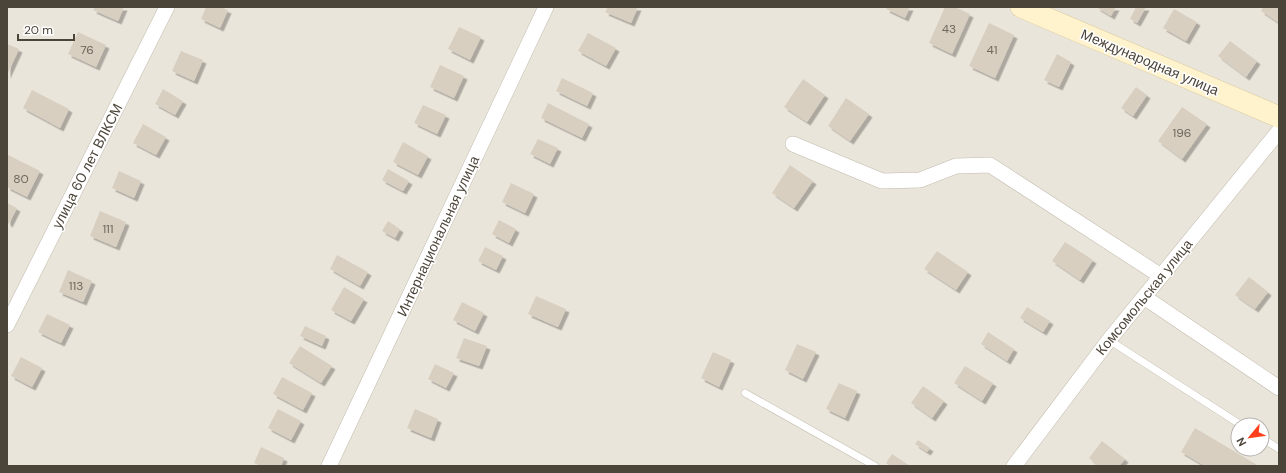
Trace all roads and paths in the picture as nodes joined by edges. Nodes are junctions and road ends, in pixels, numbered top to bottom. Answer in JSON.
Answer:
{"nodes":[{"id":1,"x":167,"y":7,"type":"edge"},
{"id":2,"x":546,"y":7,"type":"edge"},
{"id":3,"x":1021,"y":7,"type":"edge"},
{"id":4,"x":1279,"y":117,"type":"edge"},
{"id":5,"x":1279,"y":131,"type":"edge"},
{"id":6,"x":793,"y":144,"type":"dead end"},
{"id":7,"x":1161,"y":276,"type":"junction"},
{"id":8,"x":1144,"y":297,"type":"junction"},
{"id":9,"x":7,"y":325,"type":"edge"},
{"id":10,"x":1109,"y":340,"type":"junction"},
{"id":11,"x":1279,"y":388,"type":"edge"},
{"id":12,"x":746,"y":393,"type":"dead end"},
{"id":13,"x":1230,"y":418,"type":"edge"},
{"id":14,"x":1270,"y":443,"type":"edge"},
{"id":15,"x":1279,"y":449,"type":"edge"},
{"id":16,"x":329,"y":466,"type":"edge"},
{"id":17,"x":875,"y":466,"type":"edge"},
{"id":18,"x":1014,"y":466,"type":"edge"}],
"edges":[{"from":1,"to":9,"type":"street","name":"улица 60 лет ВЛКСМ"},
{"from":2,"to":16,"type":"street","name":"Интернациональная улица"},
{"from":3,"to":4,"type":"street","name":"Международная улица"},
{"from":5,"to":7,"type":"street","name":"Комсомольская улица"},
{"from":6,"to":7,"type":"street"},
{"from":7,"to":8,"type":"street","name":"Комсомольская улица"},
{"from":8,"to":10,"type":"street","name":"Комсомольская улица"},
{"from":8,"to":11,"type":"street"},
{"from":10,"to":13,"type":"lane"},
{"from":10,"to":18,"type":"street","name":"Комсомольская улица"},
{"from":12,"to":17,"type":"lane"},
{"from":14,"to":15,"type":"lane"}]}
